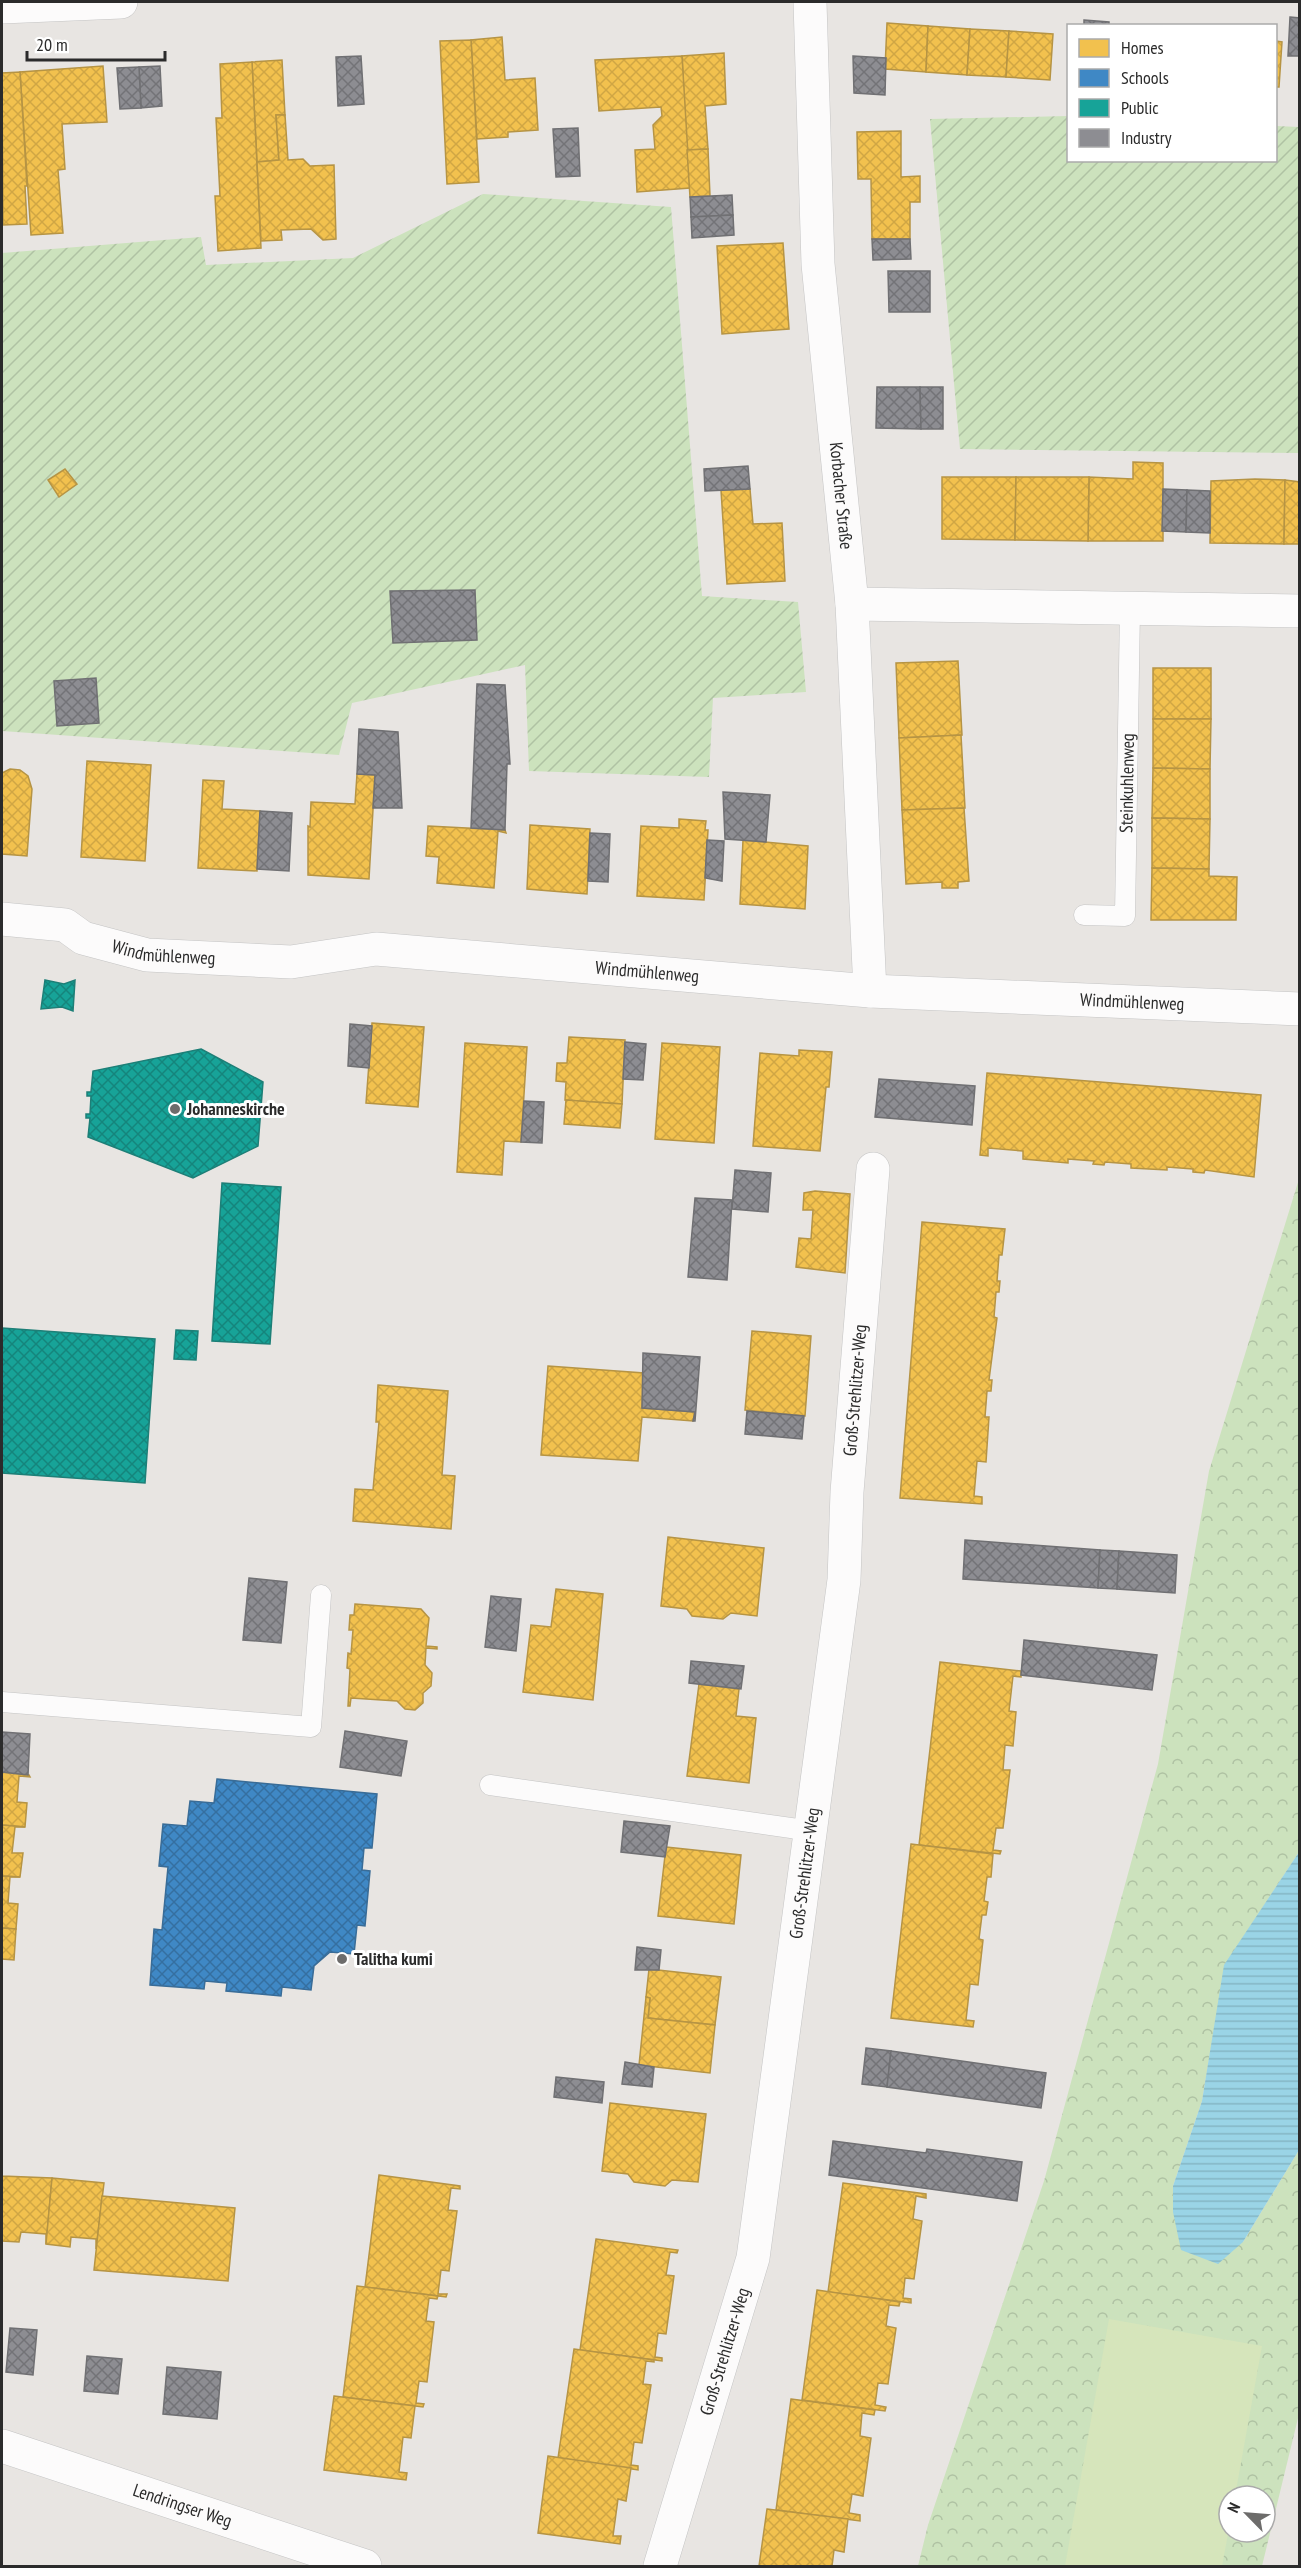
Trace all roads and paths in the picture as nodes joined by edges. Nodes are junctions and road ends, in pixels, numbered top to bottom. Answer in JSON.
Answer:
{"nodes":[{"id":1,"x":121,"y":2,"type":"edge"},
{"id":2,"x":810,"y":2,"type":"edge"},
{"id":3,"x":2,"y":7,"type":"edge"},
{"id":4,"x":852,"y":604,"type":"junction"},
{"id":5,"x":1130,"y":608,"type":"junction"},
{"id":6,"x":1299,"y":611,"type":"edge"},
{"id":7,"x":1084,"y":915,"type":"dead end"},
{"id":8,"x":2,"y":919,"type":"edge"},
{"id":9,"x":870,"y":991,"type":"junction"},
{"id":10,"x":1299,"y":1009,"type":"edge"},
{"id":11,"x":873,"y":1169,"type":"dead end"},
{"id":12,"x":321,"y":1595,"type":"dead end"},
{"id":13,"x":2,"y":1702,"type":"edge"},
{"id":14,"x":490,"y":1785,"type":"dead end"},
{"id":15,"x":812,"y":1831,"type":"junction"},
{"id":16,"x":2,"y":2446,"type":"edge"},
{"id":17,"x":365,"y":2566,"type":"edge"},
{"id":18,"x":660,"y":2566,"type":"edge"}],
"edges":[{"from":1,"to":3,"type":"street"},
{"from":2,"to":4,"type":"street","name":"Korbacher Straße"},
{"from":4,"to":5,"type":"street"},
{"from":4,"to":9,"type":"street","name":"Korbacher Straße"},
{"from":5,"to":6,"type":"street"},
{"from":5,"to":7,"type":"lane","name":"Steinkuhlenweg"},
{"from":8,"to":9,"type":"street","name":"Windmühlenweg"},
{"from":9,"to":10,"type":"street","name":"Windmühlenweg"},
{"from":11,"to":15,"type":"street","name":"Groß-Strehlitzer-Weg"},
{"from":12,"to":13,"type":"lane"},
{"from":14,"to":15,"type":"lane"},
{"from":15,"to":18,"type":"street","name":"Groß-Strehlitzer-Weg"},
{"from":16,"to":17,"type":"street","name":"Lendringser Weg"}]}
